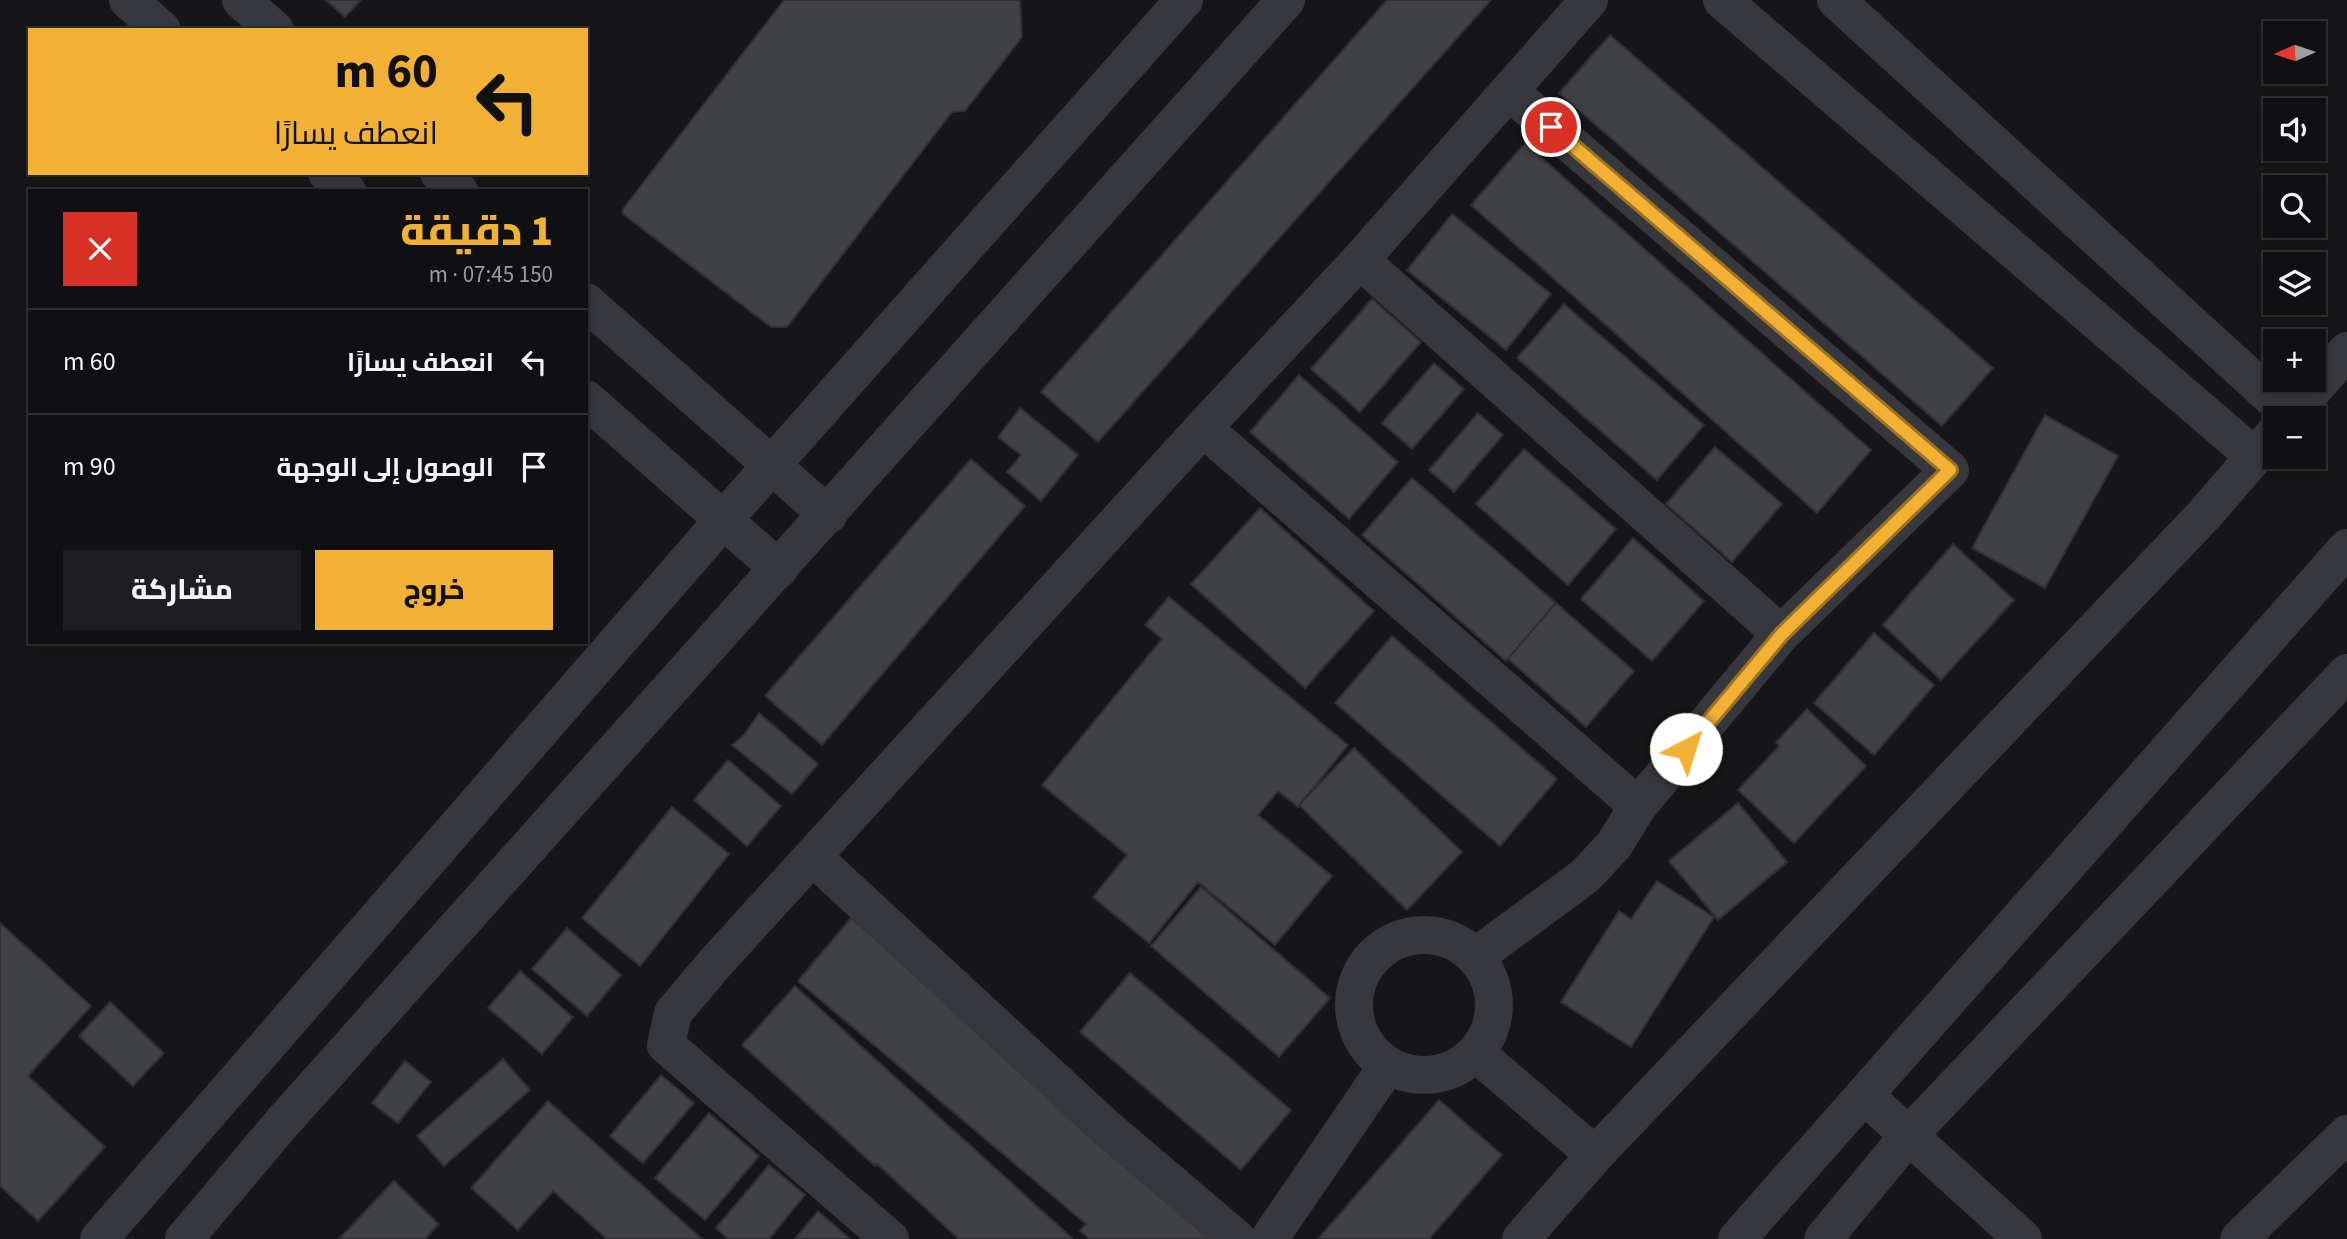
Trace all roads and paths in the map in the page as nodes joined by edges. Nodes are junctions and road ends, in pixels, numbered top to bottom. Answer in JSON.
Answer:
{"nodes":[{"id":1,"x":128,"y":0,"type":"edge"},
{"id":2,"x":242,"y":0,"type":"edge"},
{"id":3,"x":1184,"y":0,"type":"edge"},
{"id":4,"x":1286,"y":0,"type":"edge"},
{"id":5,"x":1589,"y":0,"type":"edge"},
{"id":6,"x":1722,"y":0,"type":"edge"},
{"id":7,"x":1836,"y":0,"type":"edge"},
{"id":8,"x":160,"y":28,"type":"edge"},
{"id":9,"x":273,"y":28,"type":"edge"},
{"id":10,"x":1509,"y":91,"type":"junction"},
{"id":11,"x":329,"y":175,"type":"edge"},
{"id":12,"x":441,"y":175,"type":"edge"},
{"id":13,"x":345,"y":189,"type":"edge"},
{"id":14,"x":457,"y":189,"type":"edge"},
{"id":15,"x":1360,"y":260,"type":"junction"},
{"id":16,"x":588,"y":304,"type":"edge"},
{"id":17,"x":2347,"y":351,"type":"edge"},
{"id":18,"x":588,"y":401,"type":"edge"},
{"id":19,"x":2299,"y":406,"type":"edge"},
{"id":20,"x":2263,"y":417,"type":"edge"},
{"id":21,"x":2263,"y":420,"type":"edge"},
{"id":22,"x":1203,"y":428,"type":"junction"},
{"id":23,"x":2263,"y":447,"type":"edge"},
{"id":24,"x":772,"y":465,"type":"junction"},
{"id":25,"x":828,"y":515,"type":"junction"},
{"id":26,"x":724,"y":519,"type":"junction"},
{"id":27,"x":2347,"y":548,"type":"edge"},
{"id":28,"x":779,"y":569,"type":"junction"},
{"id":29,"x":1782,"y":634,"type":"junction"},
{"id":30,"x":2347,"y":673,"type":"edge"},
{"id":31,"x":1638,"y":806,"type":"junction"},
{"id":32,"x":813,"y":857,"type":"junction"},
{"id":33,"x":1475,"y":957,"type":"junction"},
{"id":34,"x":1476,"y":1053,"type":"junction"},
{"id":35,"x":1388,"y":1065,"type":"junction"},
{"id":36,"x":1864,"y":1095,"type":"junction"},
{"id":37,"x":2347,"y":1134,"type":"edge"},
{"id":38,"x":1909,"y":1135,"type":"junction"},
{"id":39,"x":1595,"y":1155,"type":"junction"},
{"id":40,"x":99,"y":1239,"type":"edge"},
{"id":41,"x":184,"y":1239,"type":"edge"},
{"id":42,"x":890,"y":1239,"type":"edge"},
{"id":43,"x":1237,"y":1239,"type":"edge"},
{"id":44,"x":1269,"y":1239,"type":"edge"},
{"id":45,"x":1521,"y":1239,"type":"edge"},
{"id":46,"x":1737,"y":1239,"type":"edge"},
{"id":47,"x":1823,"y":1239,"type":"edge"},
{"id":48,"x":2023,"y":1239,"type":"edge"},
{"id":49,"x":2239,"y":1239,"type":"edge"}],
"edges":[{"from":1,"to":8,"type":"street"},
{"from":2,"to":9,"type":"street"},
{"from":3,"to":24,"type":"street"},
{"from":4,"to":25,"type":"street"},
{"from":5,"to":10,"type":"street"},
{"from":6,"to":21,"type":"street"},
{"from":7,"to":20,"type":"street"},
{"from":10,"to":15,"type":"street"},
{"from":10,"to":29,"type":"street"},
{"from":11,"to":13,"type":"street"},
{"from":12,"to":14,"type":"street"},
{"from":15,"to":22,"type":"street"},
{"from":15,"to":29,"type":"street"},
{"from":16,"to":24,"type":"street"},
{"from":17,"to":19,"type":"street"},
{"from":18,"to":26,"type":"street"},
{"from":22,"to":31,"type":"street"},
{"from":22,"to":32,"type":"street"},
{"from":23,"to":39,"type":"street"},
{"from":24,"to":25,"type":"street"},
{"from":24,"to":26,"type":"street"},
{"from":25,"to":28,"type":"street"},
{"from":26,"to":28,"type":"street"},
{"from":26,"to":40,"type":"street"},
{"from":27,"to":36,"type":"street"},
{"from":28,"to":41,"type":"street"},
{"from":29,"to":31,"type":"street"},
{"from":30,"to":38,"type":"street"},
{"from":31,"to":33,"type":"street"},
{"from":32,"to":42,"type":"street"},
{"from":32,"to":43,"type":"street"},
{"from":33,"to":34,"type":"street"},
{"from":33,"to":35,"type":"street"},
{"from":34,"to":35,"type":"street"},
{"from":34,"to":39,"type":"street"},
{"from":35,"to":44,"type":"street"},
{"from":36,"to":38,"type":"street"},
{"from":36,"to":46,"type":"street"},
{"from":37,"to":49,"type":"street"},
{"from":38,"to":47,"type":"street"},
{"from":38,"to":48,"type":"street"},
{"from":39,"to":45,"type":"street"}]}
